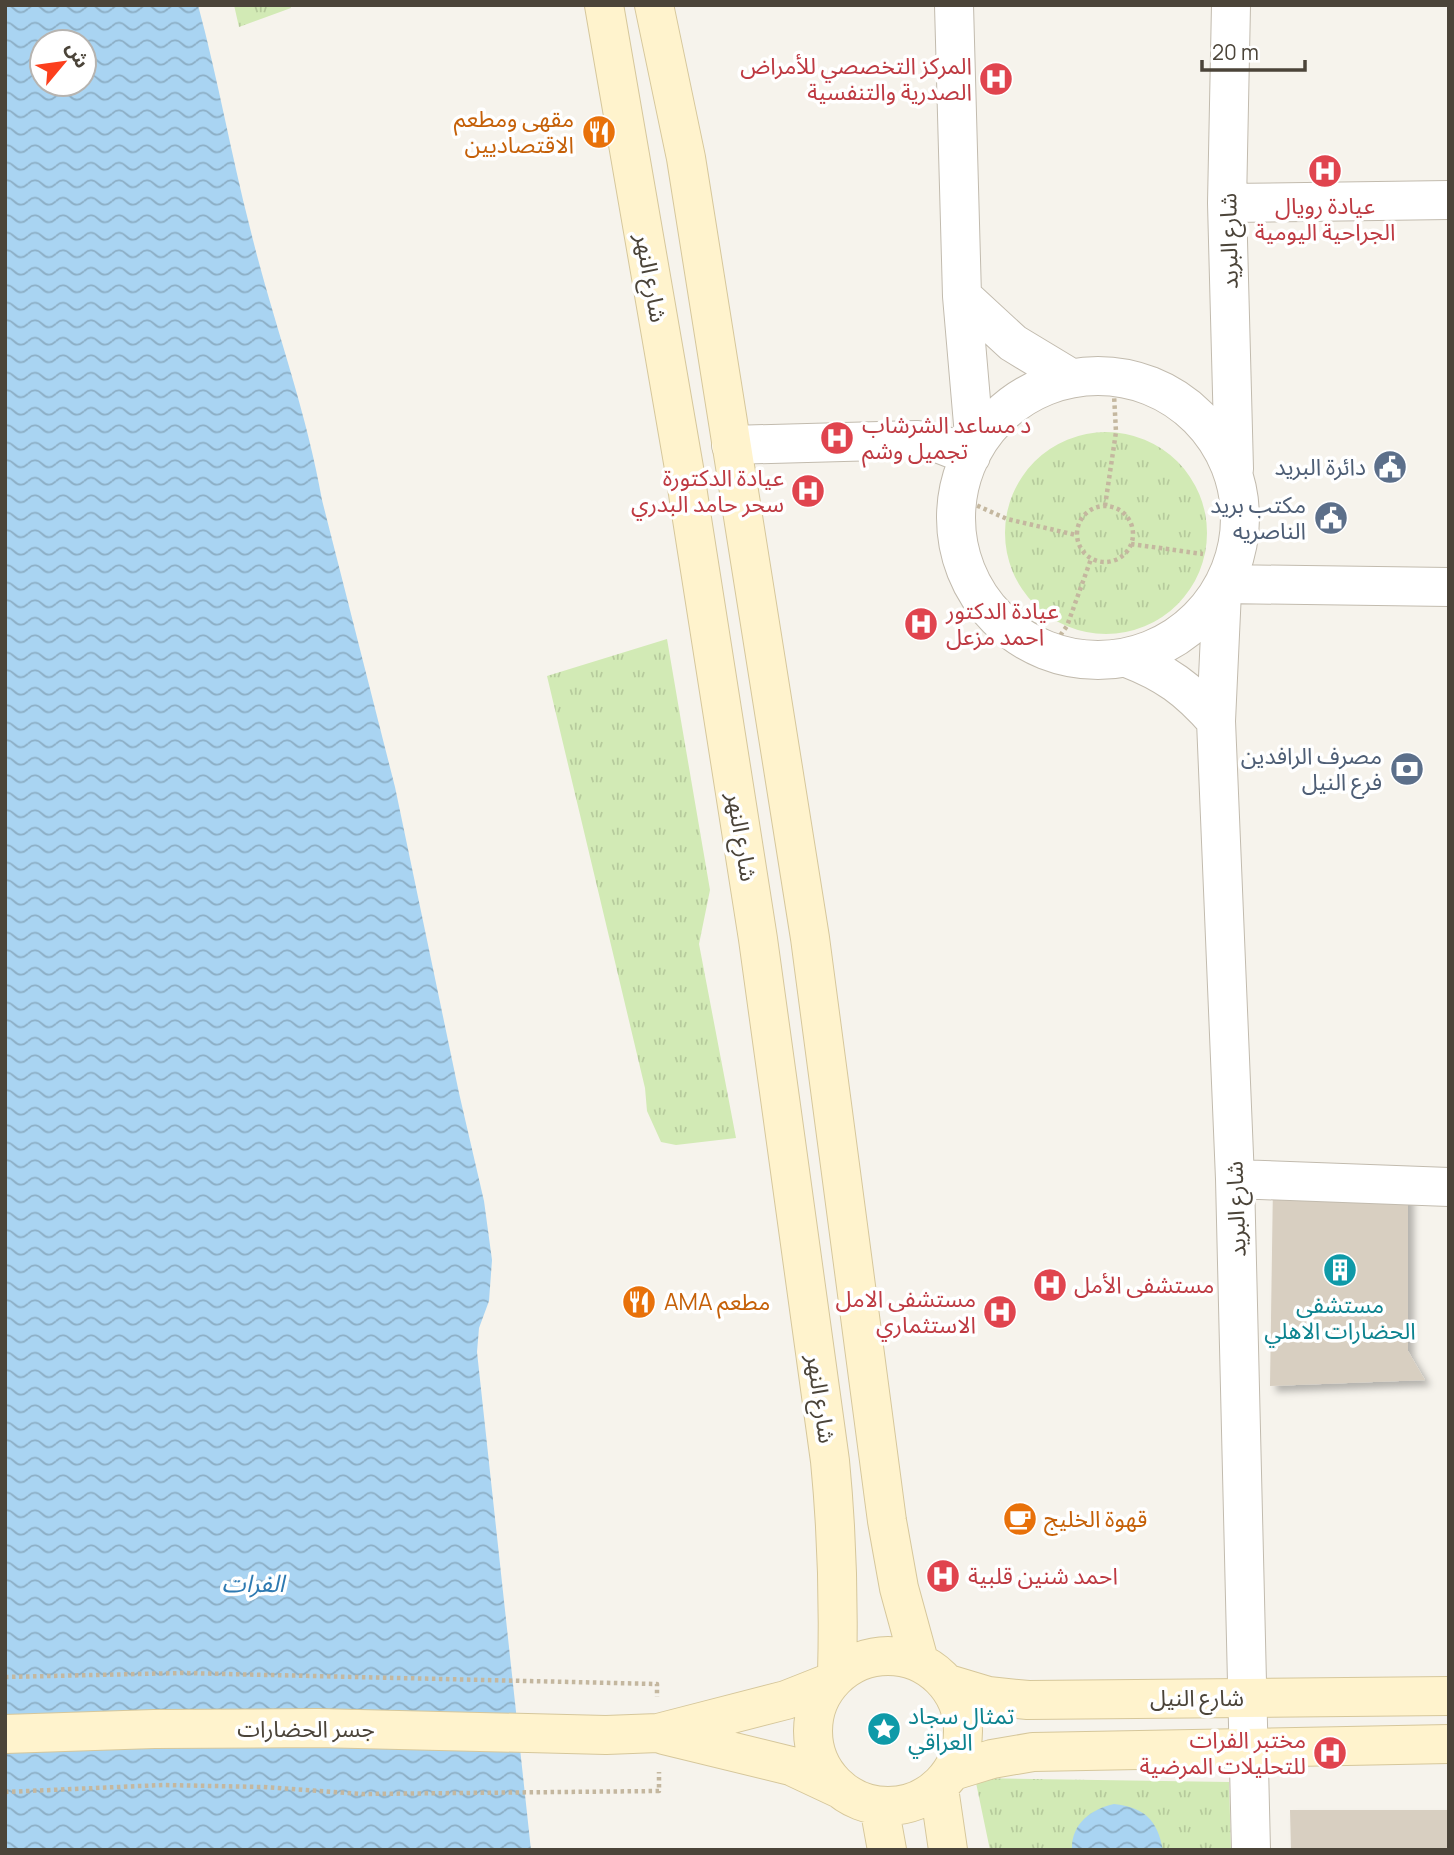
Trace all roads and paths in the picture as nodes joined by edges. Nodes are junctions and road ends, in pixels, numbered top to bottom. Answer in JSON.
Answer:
{"nodes":[{"id":1,"x":604,"y":5,"type":"edge"},
{"id":2,"x":654,"y":5,"type":"edge"},
{"id":3,"x":954,"y":5,"type":"edge"},
{"id":4,"x":1231,"y":5,"type":"edge"},
{"id":5,"x":1449,"y":200,"type":"edge"},
{"id":6,"x":1227,"y":203,"type":"junction"},
{"id":7,"x":961,"y":296,"type":"junction"},
{"id":8,"x":1113,"y":376,"type":"junction"},
{"id":9,"x":1071,"y":378,"type":"junction"},
{"id":10,"x":731,"y":444,"type":"junction"},
{"id":11,"x":973,"y":452,"type":"junction"},
{"id":12,"x":1235,"y":476,"type":"junction"},
{"id":13,"x":958,"y":497,"type":"junction"},
{"id":14,"x":1105,"y":506,"type":"junction"},
{"id":15,"x":1076,"y":535,"type":"junction"},
{"id":16,"x":1131,"y":544,"type":"junction"},
{"id":17,"x":1091,"y":559,"type":"junction"},
{"id":18,"x":1228,"y":577,"type":"junction"},
{"id":19,"x":1449,"y":587,"type":"edge"},
{"id":20,"x":1048,"y":652,"type":"junction"},
{"id":21,"x":1127,"y":658,"type":"junction"},
{"id":22,"x":1216,"y":721,"type":"junction"},
{"id":23,"x":810,"y":937,"type":"junction"},
{"id":24,"x":758,"y":939,"type":"junction"},
{"id":25,"x":1235,"y":1180,"type":"junction"},
{"id":26,"x":1449,"y":1187,"type":"edge"},
{"id":27,"x":933,"y":1673,"type":"junction"},
{"id":28,"x":5,"y":1677,"type":"edge"},
{"id":29,"x":833,"y":1679,"type":"junction"},
{"id":30,"x":657,"y":1684,"type":"dead end"},
{"id":31,"x":1449,"y":1696,"type":"edge"},
{"id":32,"x":1248,"y":1698,"type":"junction"},
{"id":33,"x":5,"y":1734,"type":"edge"},
{"id":34,"x":658,"y":1734,"type":"junction"},
{"id":35,"x":1449,"y":1744,"type":"edge"},
{"id":36,"x":1249,"y":1748,"type":"junction"},
{"id":37,"x":946,"y":1779,"type":"junction"},
{"id":38,"x":840,"y":1789,"type":"junction"},
{"id":39,"x":659,"y":1791,"type":"dead end"},
{"id":40,"x":5,"y":1793,"type":"edge"},
{"id":41,"x":879,"y":1806,"type":"junction"},
{"id":42,"x":887,"y":1850,"type":"edge"},
{"id":43,"x":947,"y":1850,"type":"edge"},
{"id":44,"x":1251,"y":1850,"type":"edge"}],
"edges":[{"from":1,"to":24,"type":"main road","name":"شارع النهر"},
{"from":2,"to":10,"type":"main road","name":"شارع النهر"},
{"from":3,"to":7,"type":"street"},
{"from":4,"to":6,"type":"street","name":"شارع البريد"},
{"from":5,"to":6,"type":"street"},
{"from":6,"to":12,"type":"street","name":"شارع البريد"},
{"from":7,"to":9,"type":"street"},
{"from":7,"to":11,"type":"street"},
{"from":8,"to":9,"type":"street"},
{"from":8,"to":12,"type":"street"},
{"from":8,"to":14,"type":"path"},
{"from":9,"to":11,"type":"street"},
{"from":10,"to":11,"type":"street"},
{"from":10,"to":23,"type":"main road","name":"شارع النهر"},
{"from":11,"to":13,"type":"street"},
{"from":12,"to":18,"type":"street","name":"شارع البريد"},
{"from":13,"to":15,"type":"path"},
{"from":13,"to":20,"type":"street"},
{"from":14,"to":15,"type":"path"},
{"from":14,"to":16,"type":"path"},
{"from":15,"to":17,"type":"path"},
{"from":16,"to":17,"type":"path"},
{"from":16,"to":18,"type":"path"},
{"from":17,"to":20,"type":"path"},
{"from":18,"to":19,"type":"street"},
{"from":18,"to":21,"type":"street"},
{"from":18,"to":22,"type":"street","name":"شارع البريد"},
{"from":20,"to":21,"type":"street"},
{"from":21,"to":22,"type":"street"},
{"from":22,"to":25,"type":"street","name":"شارع البريد"},
{"from":23,"to":24,"type":"main road"},
{"from":23,"to":27,"type":"main road","name":"شارع النهر"},
{"from":24,"to":29,"type":"main road","name":"شارع النهر"},
{"from":25,"to":26,"type":"street"},
{"from":25,"to":32,"type":"street","name":"شارع البريد"},
{"from":27,"to":29,"type":"main road"},
{"from":27,"to":32,"type":"main road","name":"شارع النيل"},
{"from":27,"to":37,"type":"main road"},
{"from":28,"to":30,"type":"path"},
{"from":29,"to":34,"type":"main road"},
{"from":29,"to":38,"type":"main road"},
{"from":31,"to":32,"type":"main road","name":"شارع النيل"},
{"from":32,"to":36,"type":"street","name":"شارع البريد"},
{"from":33,"to":34,"type":"main road","name":"جسر الحضارات"},
{"from":34,"to":38,"type":"main road"},
{"from":35,"to":36,"type":"main road"},
{"from":36,"to":37,"type":"main road"},
{"from":36,"to":44,"type":"street","name":"شارع البريد"},
{"from":37,"to":41,"type":"main road"},
{"from":37,"to":43,"type":"main road"},
{"from":38,"to":41,"type":"main road"},
{"from":39,"to":40,"type":"path"},
{"from":41,"to":42,"type":"main road"}]}
